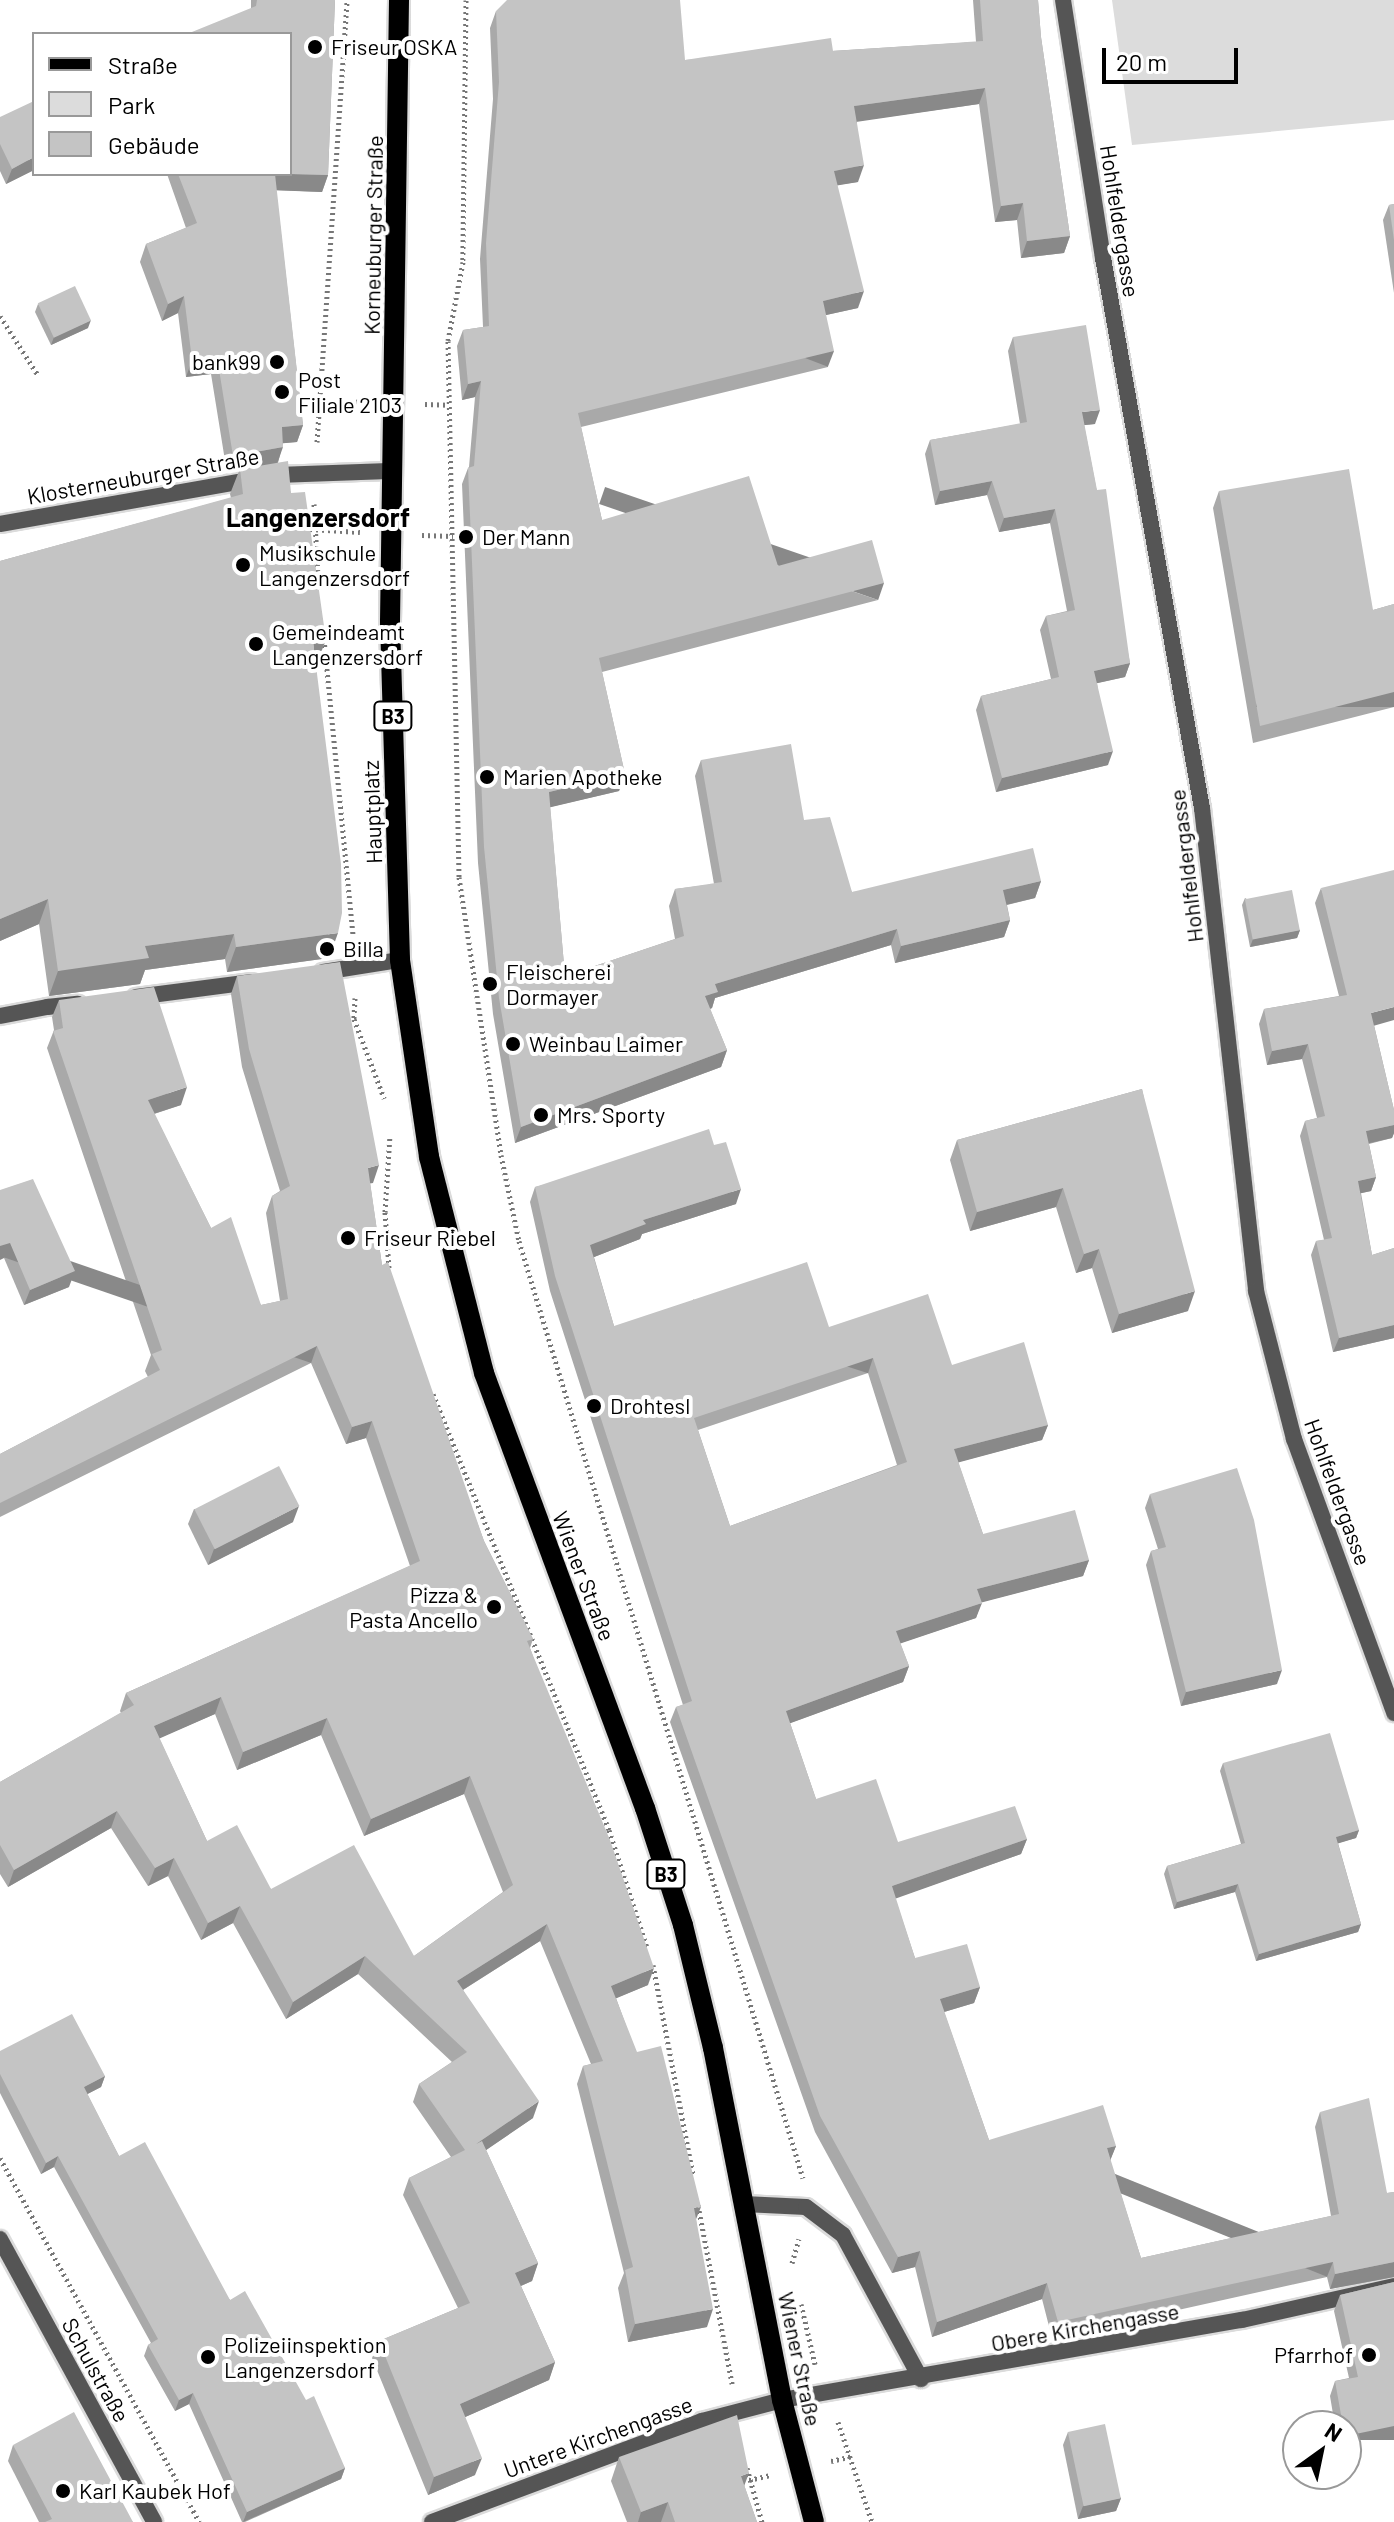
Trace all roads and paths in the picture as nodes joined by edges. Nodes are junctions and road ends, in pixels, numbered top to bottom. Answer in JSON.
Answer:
{"nodes":[{"id":1,"x":347,"y":0,"type":"edge"},
{"id":2,"x":399,"y":0,"type":"edge"},
{"id":3,"x":466,"y":0,"type":"edge"},
{"id":4,"x":1063,"y":0,"type":"edge"},
{"id":5,"x":0,"y":316,"type":"edge"},
{"id":6,"x":38,"y":375,"type":"dead end"},
{"id":7,"x":317,"y":445,"type":"dead end"},
{"id":8,"x":389,"y":471,"type":"junction"},
{"id":9,"x":0,"y":524,"type":"edge"},
{"id":10,"x":297,"y":526,"type":"edge"},
{"id":11,"x":320,"y":608,"type":"edge"},
{"id":12,"x":322,"y":623,"type":"edge"},
{"id":13,"x":400,"y":960,"type":"junction"},
{"id":14,"x":357,"y":967,"type":"junction"},
{"id":15,"x":302,"y":975,"type":"edge"},
{"id":16,"x":274,"y":979,"type":"edge"},
{"id":17,"x":123,"y":998,"type":"edge"},
{"id":18,"x":93,"y":1002,"type":"edge"},
{"id":19,"x":0,"y":1016,"type":"edge"},
{"id":20,"x":386,"y":1106,"type":"dead end"},
{"id":21,"x":391,"y":1129,"type":"dead end"},
{"id":22,"x":390,"y":1271,"type":"edge"},
{"id":23,"x":428,"y":1382,"type":"edge"},
{"id":24,"x":1394,"y":1713,"type":"edge"},
{"id":25,"x":0,"y":2158,"type":"edge"},
{"id":26,"x":694,"y":2182,"type":"edge"},
{"id":27,"x":697,"y":2197,"type":"edge"},
{"id":28,"x":744,"y":2204,"type":"junction"},
{"id":29,"x":806,"y":2207,"type":"junction"},
{"id":30,"x":0,"y":2239,"type":"edge"},
{"id":31,"x":794,"y":2274,"type":"dead end"},
{"id":32,"x":1394,"y":2286,"type":"edge"},
{"id":33,"x":798,"y":2289,"type":"dead end"},
{"id":34,"x":921,"y":2379,"type":"junction"},
{"id":35,"x":825,"y":2394,"type":"junction"},
{"id":36,"x":782,"y":2400,"type":"junction"},
{"id":37,"x":737,"y":2412,"type":"junction"},
{"id":38,"x":154,"y":2522,"type":"edge"},
{"id":39,"x":199,"y":2522,"type":"edge"},
{"id":40,"x":432,"y":2522,"type":"edge"},
{"id":41,"x":762,"y":2522,"type":"edge"},
{"id":42,"x":814,"y":2522,"type":"edge"},
{"id":43,"x":872,"y":2522,"type":"edge"}],
"edges":[{"from":1,"to":7,"type":"path"},
{"from":2,"to":8,"type":"main road","name":"Korneuburger Straße","number":"B3"},
{"from":3,"to":29,"type":"path"},
{"from":4,"to":24,"type":"street","name":"Hohlfeldergasse"},
{"from":5,"to":6,"type":"path"},
{"from":8,"to":9,"type":"street","name":"Klosterneuburger Straße"},
{"from":8,"to":13,"type":"main road","name":"Hauptplatz","number":"B3"},
{"from":10,"to":11,"type":"path"},
{"from":12,"to":14,"type":"path"},
{"from":13,"to":14,"type":"street"},
{"from":13,"to":28,"type":"main road","name":"Wiener Straße","number":"B3"},
{"from":14,"to":15,"type":"street"},
{"from":14,"to":20,"type":"path"},
{"from":16,"to":17,"type":"street"},
{"from":18,"to":19,"type":"street"},
{"from":21,"to":22,"type":"path"},
{"from":23,"to":26,"type":"path"},
{"from":25,"to":39,"type":"path"},
{"from":27,"to":37,"type":"path"},
{"from":28,"to":29,"type":"street"},
{"from":28,"to":36,"type":"main road","name":"Wiener Straße","number":"B3"},
{"from":29,"to":31,"type":"path"},
{"from":29,"to":34,"type":"street"},
{"from":30,"to":38,"type":"street","name":"Schulstraße"},
{"from":32,"to":34,"type":"street","name":"Obere Kirchengasse"},
{"from":33,"to":35,"type":"path"},
{"from":34,"to":35,"type":"street","name":"Obere Kirchengasse"},
{"from":35,"to":36,"type":"street","name":"Obere Kirchengasse"},
{"from":35,"to":43,"type":"path"},
{"from":36,"to":37,"type":"street","name":"Untere Kirchengasse"},
{"from":36,"to":42,"type":"main road","name":"Wiener Straße","number":"B3"},
{"from":37,"to":40,"type":"street","name":"Untere Kirchengasse"},
{"from":37,"to":41,"type":"path"}]}
